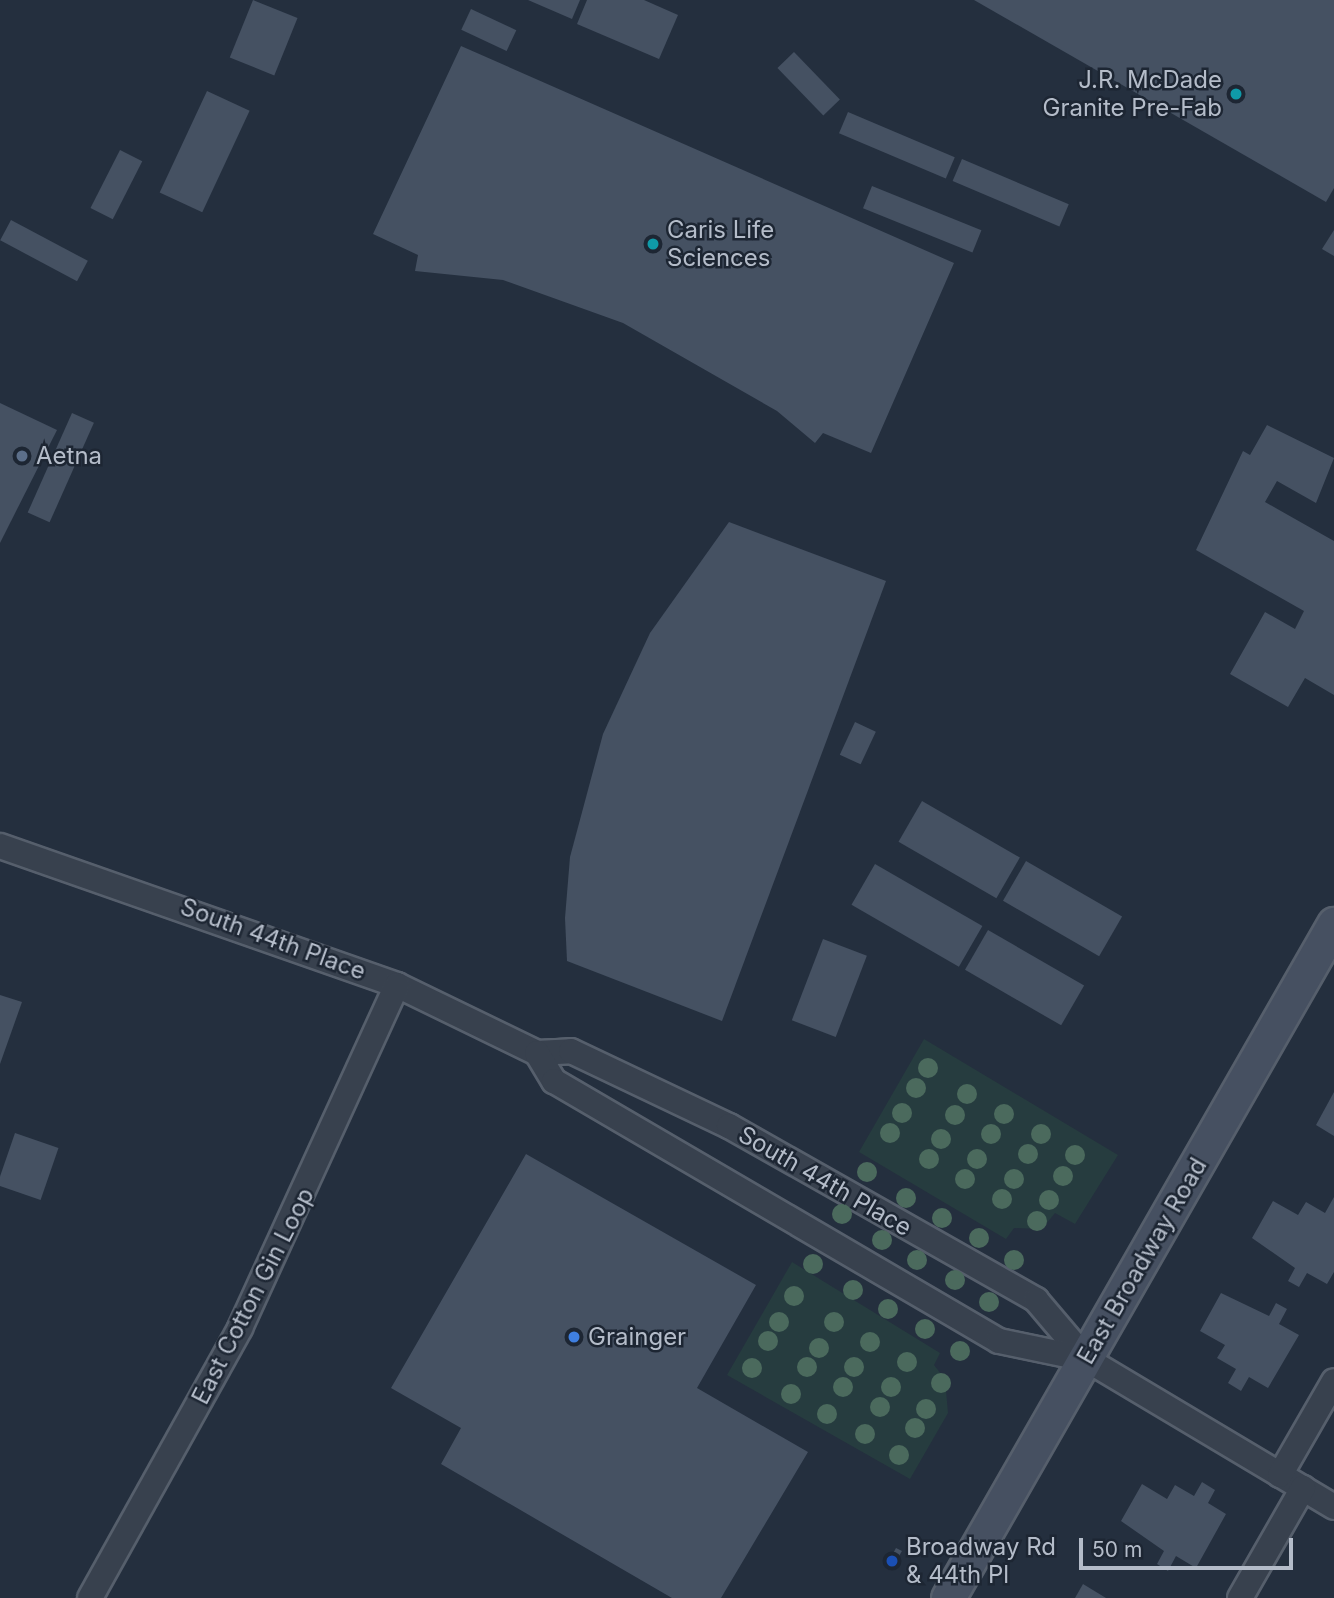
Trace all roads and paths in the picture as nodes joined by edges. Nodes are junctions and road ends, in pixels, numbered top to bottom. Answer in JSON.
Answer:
{"nodes":[{"id":1,"x":0,"y":846,"type":"edge"},
{"id":2,"x":1334,"y":924,"type":"edge"},
{"id":3,"x":397,"y":985,"type":"junction"},
{"id":4,"x":537,"y":1053,"type":"junction"},
{"id":5,"x":1086,"y":1359,"type":"junction"},
{"id":6,"x":1334,"y":1381,"type":"edge"},
{"id":7,"x":1280,"y":1475,"type":"junction"},
{"id":8,"x":1303,"y":1489,"type":"junction"},
{"id":9,"x":1334,"y":1507,"type":"edge"},
{"id":10,"x":90,"y":1598,"type":"edge"},
{"id":11,"x":948,"y":1598,"type":"edge"},
{"id":12,"x":1240,"y":1598,"type":"edge"}],
"edges":[{"from":1,"to":3,"type":"street","name":"South 44th Place"},
{"from":2,"to":5,"type":"main road","name":"East Broadway Road"},
{"from":3,"to":4,"type":"street","name":"South 44th Place"},
{"from":3,"to":10,"type":"street","name":"East Cotton Gin Loop"},
{"from":4,"to":5,"type":"street","name":"South 44th Place"},
{"from":4,"to":5,"type":"street","name":"South 44th Place"},
{"from":5,"to":7,"type":"street","name":"South 44th Place"},
{"from":5,"to":11,"type":"main road","name":"East Broadway Road"},
{"from":6,"to":7,"type":"street"},
{"from":7,"to":8,"type":"street","name":"South 44th Place"},
{"from":8,"to":9,"type":"street","name":"South 44th Place"},
{"from":8,"to":12,"type":"street"}]}
